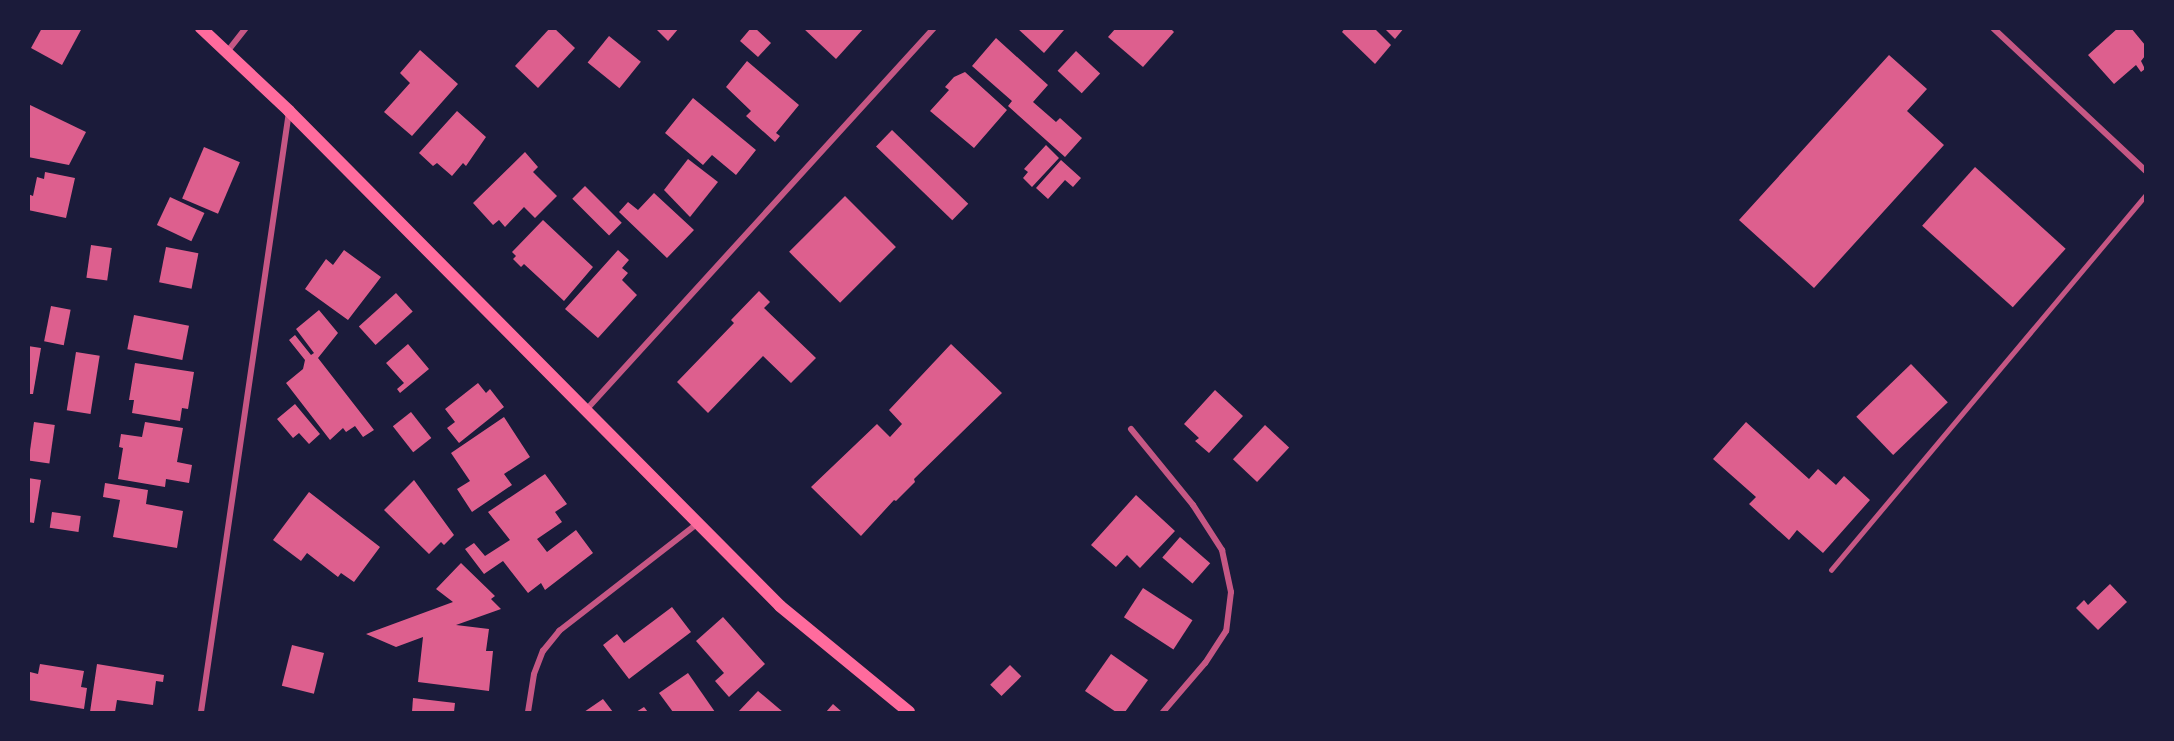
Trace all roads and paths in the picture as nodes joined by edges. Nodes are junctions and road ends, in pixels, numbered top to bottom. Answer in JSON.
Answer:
{"nodes":[{"id":1,"x":201,"y":28,"type":"edge"},
{"id":2,"x":246,"y":28,"type":"edge"},
{"id":3,"x":934,"y":28,"type":"edge"},
{"id":4,"x":1993,"y":28,"type":"edge"},
{"id":5,"x":227,"y":52,"type":"junction"},
{"id":6,"x":289,"y":111,"type":"junction"},
{"id":7,"x":2145,"y":171,"type":"edge"},
{"id":8,"x":2145,"y":194,"type":"edge"},
{"id":9,"x":586,"y":410,"type":"junction"},
{"id":10,"x":1131,"y":429,"type":"dead end"},
{"id":11,"x":697,"y":524,"type":"junction"},
{"id":12,"x":1831,"y":570,"type":"dead end"},
{"id":13,"x":201,"y":712,"type":"edge"},
{"id":14,"x":528,"y":712,"type":"edge"},
{"id":15,"x":909,"y":712,"type":"edge"},
{"id":16,"x":1163,"y":712,"type":"edge"}],
"edges":[{"from":1,"to":5,"type":"main road"},
{"from":2,"to":5,"type":"street"},
{"from":3,"to":9,"type":"street"},
{"from":4,"to":7,"type":"street"},
{"from":5,"to":6,"type":"main road"},
{"from":6,"to":9,"type":"main road"},
{"from":6,"to":13,"type":"street"},
{"from":8,"to":12,"type":"lane"},
{"from":9,"to":11,"type":"main road"},
{"from":10,"to":16,"type":"street"},
{"from":11,"to":14,"type":"street"},
{"from":11,"to":15,"type":"main road"}]}
